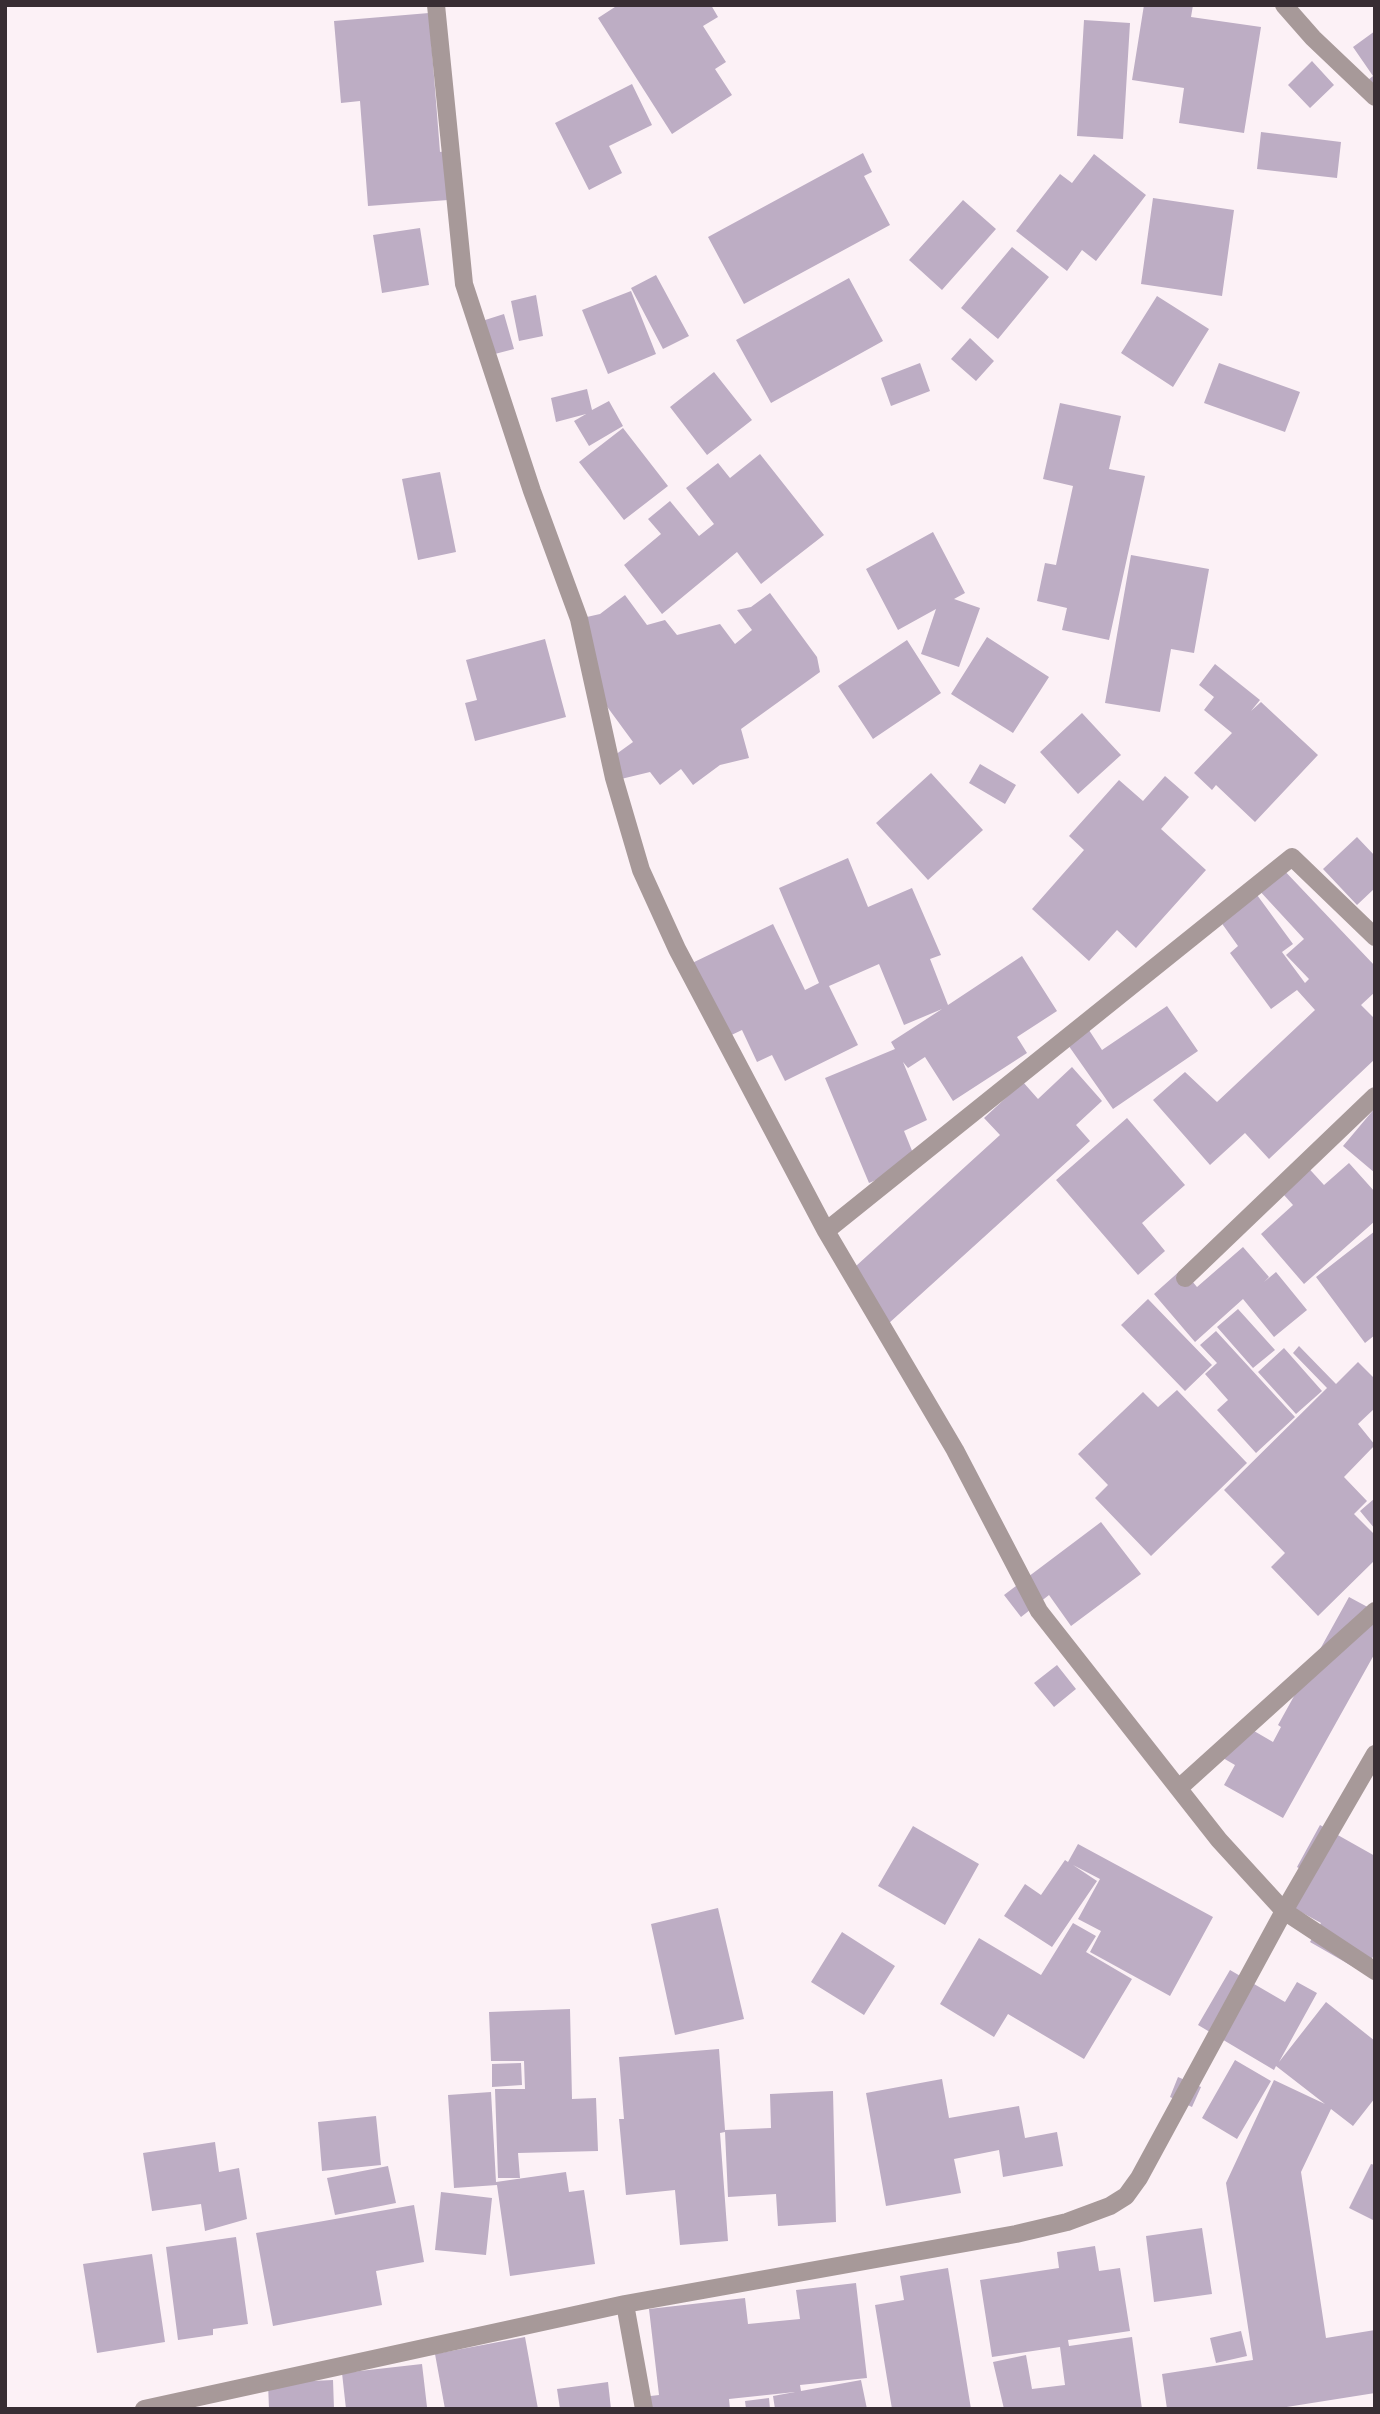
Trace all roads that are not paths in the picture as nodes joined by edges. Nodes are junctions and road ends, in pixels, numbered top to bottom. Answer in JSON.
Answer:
{"nodes":[{"id":1,"x":436,"y":5,"type":"edge"},
{"id":2,"x":1284,"y":5,"type":"edge"},
{"id":3,"x":1375,"y":97,"type":"edge"},
{"id":4,"x":1375,"y":937,"type":"edge"},
{"id":5,"x":1375,"y":1096,"type":"edge"},
{"id":6,"x":827,"y":1231,"type":"junction"},
{"id":7,"x":1185,"y":1278,"type":"dead end"},
{"id":8,"x":1375,"y":1611,"type":"edge"},
{"id":9,"x":1375,"y":1754,"type":"edge"},
{"id":10,"x":1179,"y":1788,"type":"junction"},
{"id":11,"x":1283,"y":1911,"type":"junction"},
{"id":12,"x":1375,"y":1971,"type":"edge"},
{"id":13,"x":625,"y":2304,"type":"junction"},
{"id":14,"x":144,"y":2409,"type":"edge"},
{"id":15,"x":644,"y":2409,"type":"edge"}],
"edges":[{"from":1,"to":6,"type":"street"},
{"from":2,"to":3,"type":"street"},
{"from":4,"to":6,"type":"street"},
{"from":5,"to":7,"type":"street"},
{"from":6,"to":10,"type":"street"},
{"from":8,"to":10,"type":"street"},
{"from":9,"to":11,"type":"street"},
{"from":10,"to":11,"type":"street"},
{"from":11,"to":12,"type":"street"},
{"from":11,"to":13,"type":"street"},
{"from":13,"to":14,"type":"street"},
{"from":13,"to":15,"type":"street"}]}
